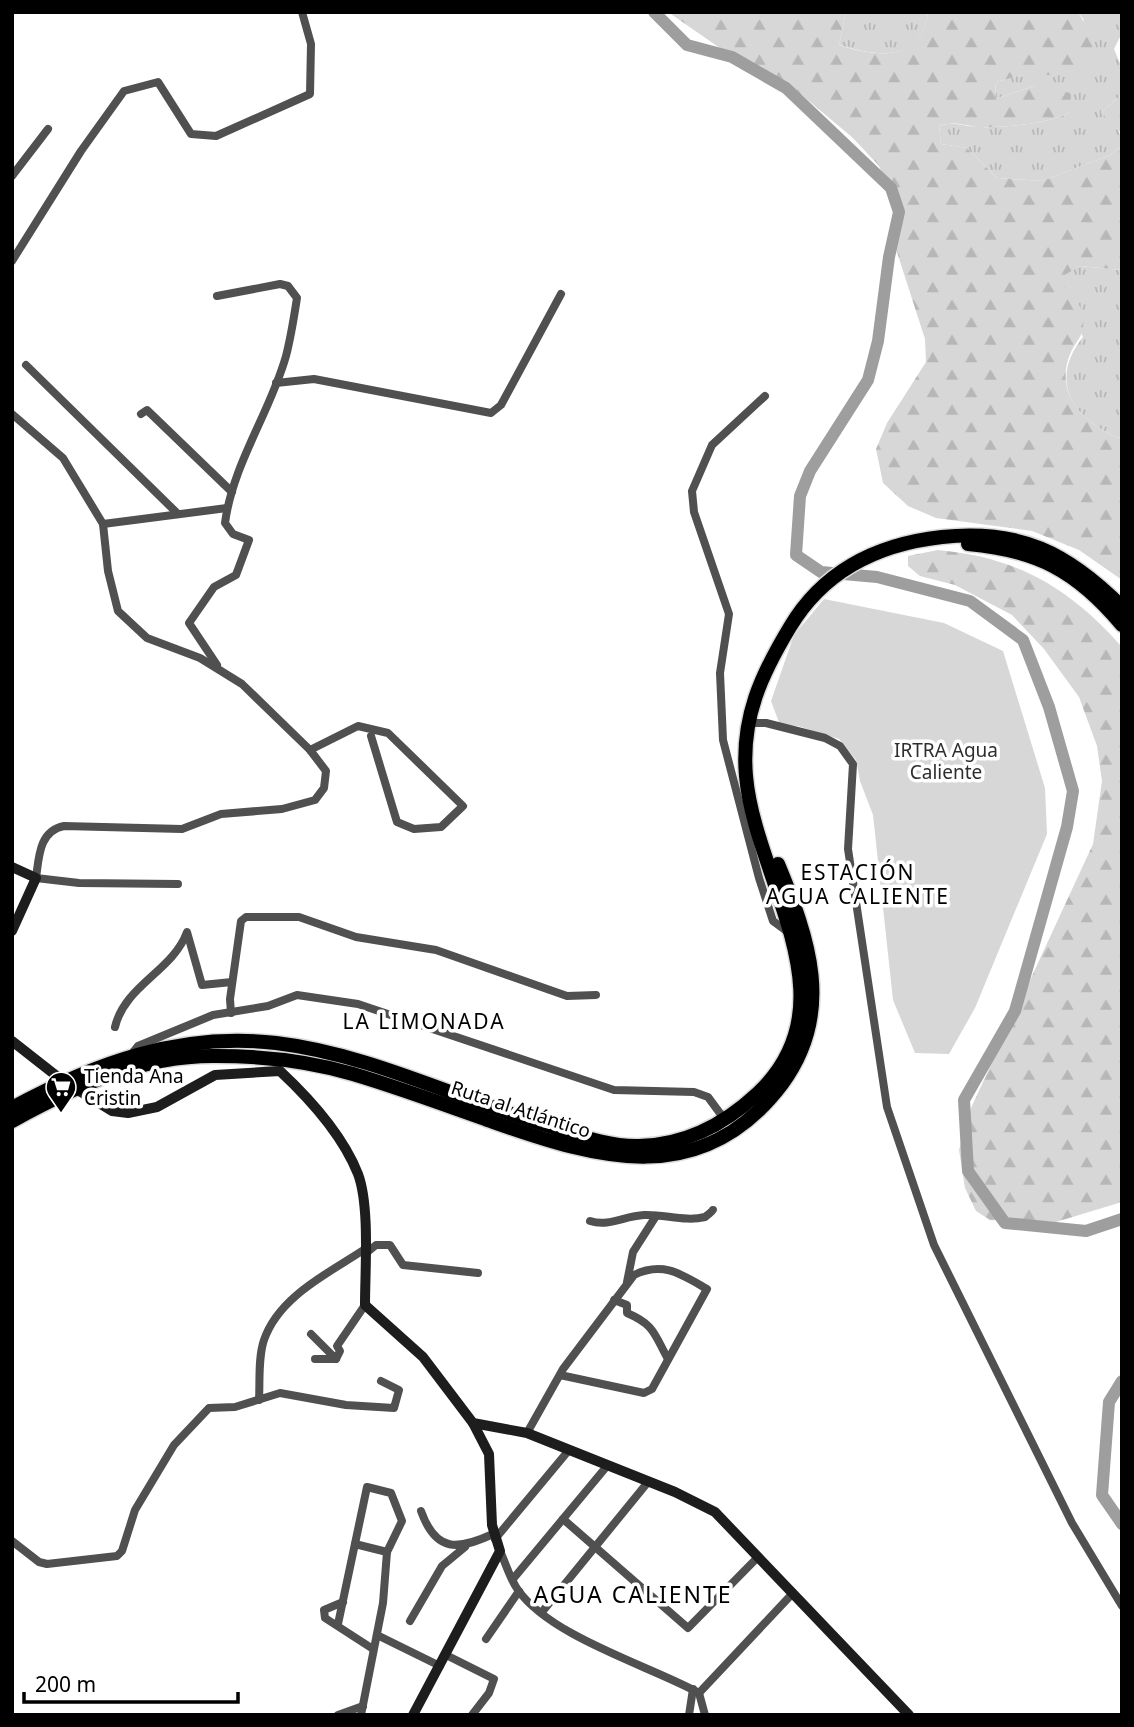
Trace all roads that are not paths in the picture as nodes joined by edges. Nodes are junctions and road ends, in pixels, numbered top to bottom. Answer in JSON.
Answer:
{"nodes":[{"id":1,"x":302,"y":12,"type":"edge"},
{"id":2,"x":48,"y":129,"type":"dead end"},
{"id":3,"x":12,"y":176,"type":"edge"},
{"id":4,"x":12,"y":261,"type":"edge"},
{"id":5,"x":561,"y":294,"type":"dead end"},
{"id":6,"x":217,"y":296,"type":"dead end"},
{"id":7,"x":26,"y":365,"type":"dead end"},
{"id":8,"x":276,"y":383,"type":"junction"},
{"id":9,"x":765,"y":396,"type":"dead end"},
{"id":10,"x":12,"y":414,"type":"edge"},
{"id":11,"x":141,"y":414,"type":"dead end"},
{"id":12,"x":232,"y":492,"type":"junction"},
{"id":13,"x":227,"y":508,"type":"junction"},
{"id":14,"x":178,"y":514,"type":"junction"},
{"id":15,"x":103,"y":524,"type":"junction"},
{"id":16,"x":937,"y":538,"type":"junction"},
{"id":17,"x":1122,"y":607,"type":"edge"},
{"id":18,"x":1122,"y":625,"type":"edge"},
{"id":19,"x":221,"y":671,"type":"junction"},
{"id":20,"x":752,"y":722,"type":"junction"},
{"id":21,"x":371,"y":736,"type":"dead end"},
{"id":22,"x":310,"y":750,"type":"junction"},
{"id":23,"x":12,"y":866,"type":"edge"},
{"id":24,"x":36,"y":878,"type":"junction"},
{"id":25,"x":178,"y":884,"type":"dead end"},
{"id":26,"x":12,"y":931,"type":"edge"},
{"id":27,"x":790,"y":933,"type":"junction"},
{"id":28,"x":232,"y":982,"type":"junction"},
{"id":29,"x":596,"y":995,"type":"dead end"},
{"id":30,"x":231,"y":1013,"type":"junction"},
{"id":31,"x":115,"y":1027,"type":"dead end"},
{"id":32,"x":12,"y":1041,"type":"edge"},
{"id":33,"x":130,"y":1055,"type":"junction"},
{"id":34,"x":69,"y":1084,"type":"junction"},
{"id":35,"x":12,"y":1108,"type":"edge"},
{"id":36,"x":725,"y":1120,"type":"junction"},
{"id":37,"x":12,"y":1121,"type":"edge"},
{"id":38,"x":713,"y":1210,"type":"dead end"},
{"id":39,"x":656,"y":1216,"type":"junction"},
{"id":40,"x":590,"y":1221,"type":"dead end"},
{"id":41,"x":365,"y":1252,"type":"junction"},
{"id":42,"x":478,"y":1273,"type":"dead end"},
{"id":43,"x":627,"y":1283,"type":"junction"},
{"id":44,"x":614,"y":1300,"type":"junction"},
{"id":45,"x":365,"y":1305,"type":"junction"},
{"id":46,"x":311,"y":1334,"type":"dead end"},
{"id":47,"x":315,"y":1359,"type":"dead end"},
{"id":48,"x":336,"y":1359,"type":"junction"},
{"id":49,"x":668,"y":1359,"type":"junction"},
{"id":50,"x":560,"y":1375,"type":"junction"},
{"id":51,"x":381,"y":1381,"type":"dead end"},
{"id":52,"x":259,"y":1400,"type":"junction"},
{"id":53,"x":473,"y":1423,"type":"junction"},
{"id":54,"x":527,"y":1433,"type":"junction"},
{"id":55,"x":569,"y":1450,"type":"junction"},
{"id":56,"x":607,"y":1466,"type":"junction"},
{"id":57,"x":648,"y":1482,"type":"junction"},
{"id":58,"x":421,"y":1511,"type":"dead end"},
{"id":59,"x":563,"y":1519,"type":"junction"},
{"id":60,"x":494,"y":1536,"type":"junction"},
{"id":61,"x":12,"y":1541,"type":"edge"},
{"id":62,"x":355,"y":1544,"type":"junction"},
{"id":63,"x":465,"y":1547,"type":"junction"},
{"id":64,"x":596,"y":1548,"type":"junction"},
{"id":65,"x":387,"y":1552,"type":"junction"},
{"id":66,"x":500,"y":1552,"type":"junction"},
{"id":67,"x":758,"y":1557,"type":"junction"},
{"id":68,"x":513,"y":1579,"type":"junction"},
{"id":69,"x":519,"y":1591,"type":"junction"},
{"id":70,"x":793,"y":1593,"type":"junction"},
{"id":71,"x":342,"y":1602,"type":"junction"},
{"id":72,"x":1122,"y":1606,"type":"edge"},
{"id":73,"x":541,"y":1612,"type":"junction"},
{"id":74,"x":410,"y":1621,"type":"dead end"},
{"id":75,"x":338,"y":1624,"type":"junction"},
{"id":76,"x":377,"y":1636,"type":"junction"},
{"id":77,"x":485,"y":1639,"type":"dead end"},
{"id":78,"x":373,"y":1649,"type":"junction"},
{"id":79,"x":446,"y":1655,"type":"junction"},
{"id":80,"x":440,"y":1666,"type":"junction"},
{"id":81,"x":696,"y":1691,"type":"junction"},
{"id":82,"x":362,"y":1711,"type":"edge"},
{"id":83,"x":338,"y":1715,"type":"edge"},
{"id":84,"x":413,"y":1715,"type":"edge"},
{"id":85,"x":472,"y":1715,"type":"edge"},
{"id":86,"x":690,"y":1715,"type":"edge"},
{"id":87,"x":705,"y":1715,"type":"edge"},
{"id":88,"x":909,"y":1715,"type":"edge"}],
"edges":[{"from":1,"to":4,"type":"street"},
{"from":2,"to":3,"type":"street"},
{"from":5,"to":8,"type":"street"},
{"from":6,"to":8,"type":"street"},
{"from":7,"to":14,"type":"street"},
{"from":8,"to":12,"type":"street"},
{"from":9,"to":27,"type":"street"},
{"from":10,"to":15,"type":"street"},
{"from":11,"to":12,"type":"street"},
{"from":12,"to":13,"type":"street"},
{"from":13,"to":14,"type":"street"},
{"from":13,"to":19,"type":"street"},
{"from":14,"to":15,"type":"street"},
{"from":15,"to":19,"type":"street"},
{"from":16,"to":17,"type":"highway","name":"Ruta al Atlántico"},
{"from":16,"to":18,"type":"highway","name":"Ruta al Atlántico"},
{"from":16,"to":20,"type":"highway","name":"Ruta al Atlántico"},
{"from":19,"to":22,"type":"street"},
{"from":20,"to":27,"type":"highway","name":"Ruta al Atlántico"},
{"from":20,"to":34,"type":"highway","name":"Ruta al Atlántico"},
{"from":20,"to":72,"type":"street"},
{"from":21,"to":22,"type":"street"},
{"from":22,"to":24,"type":"street"},
{"from":23,"to":24,"type":"street"},
{"from":24,"to":25,"type":"street"},
{"from":24,"to":26,"type":"street"},
{"from":27,"to":36,"type":"highway","name":"Ruta al Atlántico"},
{"from":28,"to":29,"type":"street"},
{"from":28,"to":30,"type":"street"},
{"from":28,"to":31,"type":"street"},
{"from":30,"to":33,"type":"street"},
{"from":30,"to":36,"type":"street"},
{"from":32,"to":34,"type":"street"},
{"from":33,"to":34,"type":"highway","name":"Ruta al Atlántico"},
{"from":33,"to":36,"type":"highway","name":"Ruta al Atlántico"},
{"from":34,"to":35,"type":"highway","name":"Ruta al Atlántico"},
{"from":34,"to":37,"type":"highway","name":"Ruta al Atlántico"},
{"from":34,"to":41,"type":"street"},
{"from":38,"to":39,"type":"street"},
{"from":39,"to":40,"type":"street"},
{"from":39,"to":43,"type":"street"},
{"from":41,"to":42,"type":"street"},
{"from":41,"to":45,"type":"street"},
{"from":41,"to":52,"type":"street"},
{"from":43,"to":44,"type":"street"},
{"from":43,"to":49,"type":"street"},
{"from":44,"to":49,"type":"street"},
{"from":44,"to":50,"type":"street"},
{"from":45,"to":48,"type":"street"},
{"from":45,"to":53,"type":"street"},
{"from":46,"to":48,"type":"street"},
{"from":47,"to":48,"type":"street"},
{"from":49,"to":50,"type":"street"},
{"from":50,"to":54,"type":"street"},
{"from":51,"to":52,"type":"street"},
{"from":52,"to":61,"type":"street"},
{"from":53,"to":54,"type":"street"},
{"from":53,"to":60,"type":"street"},
{"from":54,"to":55,"type":"street"},
{"from":55,"to":56,"type":"street"},
{"from":55,"to":60,"type":"street"},
{"from":56,"to":57,"type":"street"},
{"from":56,"to":59,"type":"street"},
{"from":57,"to":64,"type":"street"},
{"from":57,"to":67,"type":"street"},
{"from":58,"to":63,"type":"street"},
{"from":59,"to":64,"type":"street"},
{"from":59,"to":68,"type":"street"},
{"from":60,"to":63,"type":"street"},
{"from":60,"to":66,"type":"street"},
{"from":62,"to":65,"type":"street"},
{"from":62,"to":65,"type":"street"},
{"from":62,"to":71,"type":"street"},
{"from":63,"to":74,"type":"street"},
{"from":64,"to":67,"type":"street"},
{"from":64,"to":73,"type":"street"},
{"from":65,"to":76,"type":"street"},
{"from":66,"to":68,"type":"street"},
{"from":66,"to":79,"type":"street"},
{"from":67,"to":70,"type":"street"},
{"from":68,"to":69,"type":"street"},
{"from":69,"to":73,"type":"street"},
{"from":69,"to":77,"type":"street"},
{"from":70,"to":81,"type":"street"},
{"from":70,"to":88,"type":"street"},
{"from":71,"to":75,"type":"street"},
{"from":71,"to":75,"type":"street"},
{"from":73,"to":81,"type":"street"},
{"from":75,"to":78,"type":"street"},
{"from":76,"to":78,"type":"street"},
{"from":76,"to":80,"type":"street"},
{"from":78,"to":82,"type":"street"},
{"from":79,"to":80,"type":"street"},
{"from":79,"to":85,"type":"street"},
{"from":80,"to":84,"type":"street"},
{"from":81,"to":86,"type":"street"},
{"from":81,"to":87,"type":"street"},
{"from":82,"to":83,"type":"street"}]}
